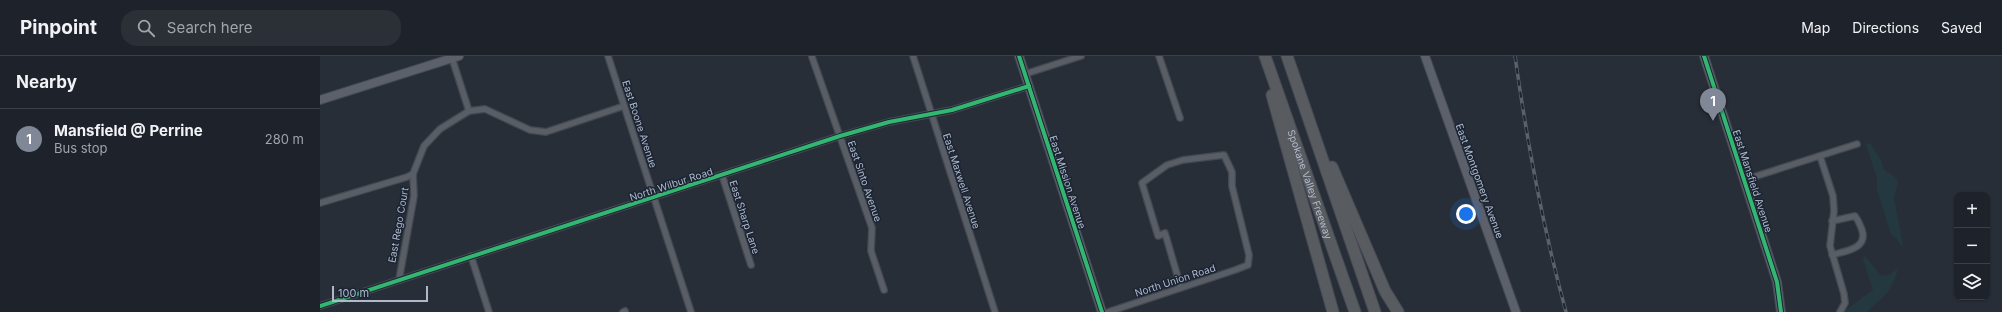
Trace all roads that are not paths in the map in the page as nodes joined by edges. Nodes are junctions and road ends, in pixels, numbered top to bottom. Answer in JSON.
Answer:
{"nodes":[{"id":1,"x":608,"y":56,"type":"edge"},
{"id":2,"x":812,"y":56,"type":"edge"},
{"id":3,"x":913,"y":56,"type":"edge"},
{"id":4,"x":1019,"y":56,"type":"edge"},
{"id":5,"x":1081,"y":56,"type":"edge"},
{"id":6,"x":1159,"y":56,"type":"edge"},
{"id":7,"x":1261,"y":56,"type":"edge"},
{"id":8,"x":1265,"y":56,"type":"edge"},
{"id":9,"x":1287,"y":56,"type":"edge"},
{"id":10,"x":1425,"y":56,"type":"edge"},
{"id":11,"x":1704,"y":56,"type":"edge"},
{"id":12,"x":455,"y":57,"type":"edge"},
{"id":13,"x":1025,"y":74,"type":"junction"},
{"id":14,"x":1293,"y":76,"type":"junction"},
{"id":15,"x":1029,"y":86,"type":"junction"},
{"id":16,"x":320,"y":100,"type":"edge"},
{"id":17,"x":624,"y":106,"type":"junction"},
{"id":18,"x":469,"y":111,"type":"junction"},
{"id":19,"x":931,"y":112,"type":"junction"},
{"id":20,"x":1180,"y":118,"type":"dead end"},
{"id":21,"x":840,"y":136,"type":"junction"},
{"id":22,"x":1857,"y":144,"type":"dead end"},
{"id":23,"x":1820,"y":156,"type":"junction"},
{"id":24,"x":413,"y":174,"type":"junction"},
{"id":25,"x":722,"y":175,"type":"junction"},
{"id":26,"x":1744,"y":180,"type":"junction"},
{"id":27,"x":654,"y":198,"type":"junction"},
{"id":28,"x":320,"y":203,"type":"edge"},
{"id":29,"x":1832,"y":221,"type":"junction"},
{"id":30,"x":1832,"y":254,"type":"junction"},
{"id":31,"x":471,"y":256,"type":"junction"},
{"id":32,"x":750,"y":265,"type":"dead end"},
{"id":33,"x":399,"y":280,"type":"junction"},
{"id":34,"x":1181,"y":288,"type":"junction"},
{"id":35,"x":884,"y":290,"type":"dead end"},
{"id":36,"x":1385,"y":291,"type":"junction"},
{"id":37,"x":320,"y":306,"type":"edge"},
{"id":38,"x":489,"y":312,"type":"edge"},
{"id":39,"x":691,"y":312,"type":"edge"},
{"id":40,"x":995,"y":312,"type":"edge"},
{"id":41,"x":1102,"y":312,"type":"edge"},
{"id":42,"x":1108,"y":312,"type":"edge"},
{"id":43,"x":1333,"y":312,"type":"edge"},
{"id":44,"x":1355,"y":312,"type":"edge"},
{"id":45,"x":1375,"y":312,"type":"edge"},
{"id":46,"x":1398,"y":312,"type":"edge"},
{"id":47,"x":1401,"y":312,"type":"edge"},
{"id":48,"x":1516,"y":312,"type":"edge"},
{"id":49,"x":1781,"y":312,"type":"edge"},
{"id":50,"x":1840,"y":312,"type":"edge"}],
"edges":[{"from":1,"to":17,"type":"street","name":"East Boone Avenue"},
{"from":2,"to":21,"type":"street","name":"East Sinto Avenue"},
{"from":3,"to":19,"type":"street","name":"East Maxwell Avenue"},
{"from":4,"to":13,"type":"street","name":"East Mission Avenue"},
{"from":5,"to":13,"type":"street"},
{"from":6,"to":20,"type":"street"},
{"from":7,"to":43,"type":"highway"},
{"from":8,"to":44,"type":"highway","name":"Spokane Valley Freeway"},
{"from":9,"to":14,"type":"highway","name":"Spokane Valley Freeway"},
{"from":10,"to":48,"type":"street","name":"East Montgomery Avenue"},
{"from":11,"to":26,"type":"street","name":"East Mansfield Avenue"},
{"from":12,"to":16,"type":"street"},
{"from":12,"to":18,"type":"street"},
{"from":13,"to":15,"type":"street","name":"East Mission Avenue"},
{"from":14,"to":36,"type":"highway"},
{"from":14,"to":45,"type":"highway","name":"Spokane Valley Freeway"},
{"from":15,"to":19,"type":"street","name":"North Wilbur Road"},
{"from":15,"to":41,"type":"street","name":"East Mission Avenue"},
{"from":17,"to":18,"type":"street"},
{"from":17,"to":27,"type":"street","name":"East Boone Avenue"},
{"from":18,"to":24,"type":"street"},
{"from":19,"to":21,"type":"street","name":"North Wilbur Road"},
{"from":19,"to":40,"type":"street","name":"East Maxwell Avenue"},
{"from":21,"to":25,"type":"street","name":"North Wilbur Road"},
{"from":21,"to":35,"type":"street","name":"East Sinto Avenue"},
{"from":22,"to":23,"type":"street"},
{"from":23,"to":26,"type":"street"},
{"from":23,"to":29,"type":"street"},
{"from":24,"to":28,"type":"street"},
{"from":24,"to":33,"type":"street","name":"East Rego Court"},
{"from":25,"to":27,"type":"street","name":"North Wilbur Road"},
{"from":25,"to":32,"type":"street","name":"East Sharp Lane"},
{"from":26,"to":49,"type":"street","name":"East Mansfield Avenue"},
{"from":27,"to":31,"type":"street","name":"North Wilbur Road"},
{"from":27,"to":39,"type":"street","name":"East Boone Avenue"},
{"from":29,"to":30,"type":"street"},
{"from":29,"to":30,"type":"street"},
{"from":30,"to":50,"type":"street"},
{"from":31,"to":33,"type":"street","name":"North Wilbur Road"},
{"from":31,"to":38,"type":"street"},
{"from":33,"to":37,"type":"street","name":"North Wilbur Road"},
{"from":34,"to":34,"type":"street","name":"North Union Road"},
{"from":34,"to":42,"type":"street","name":"North Union Road"},
{"from":36,"to":46,"type":"highway"},
{"from":36,"to":47,"type":"highway"}]}
